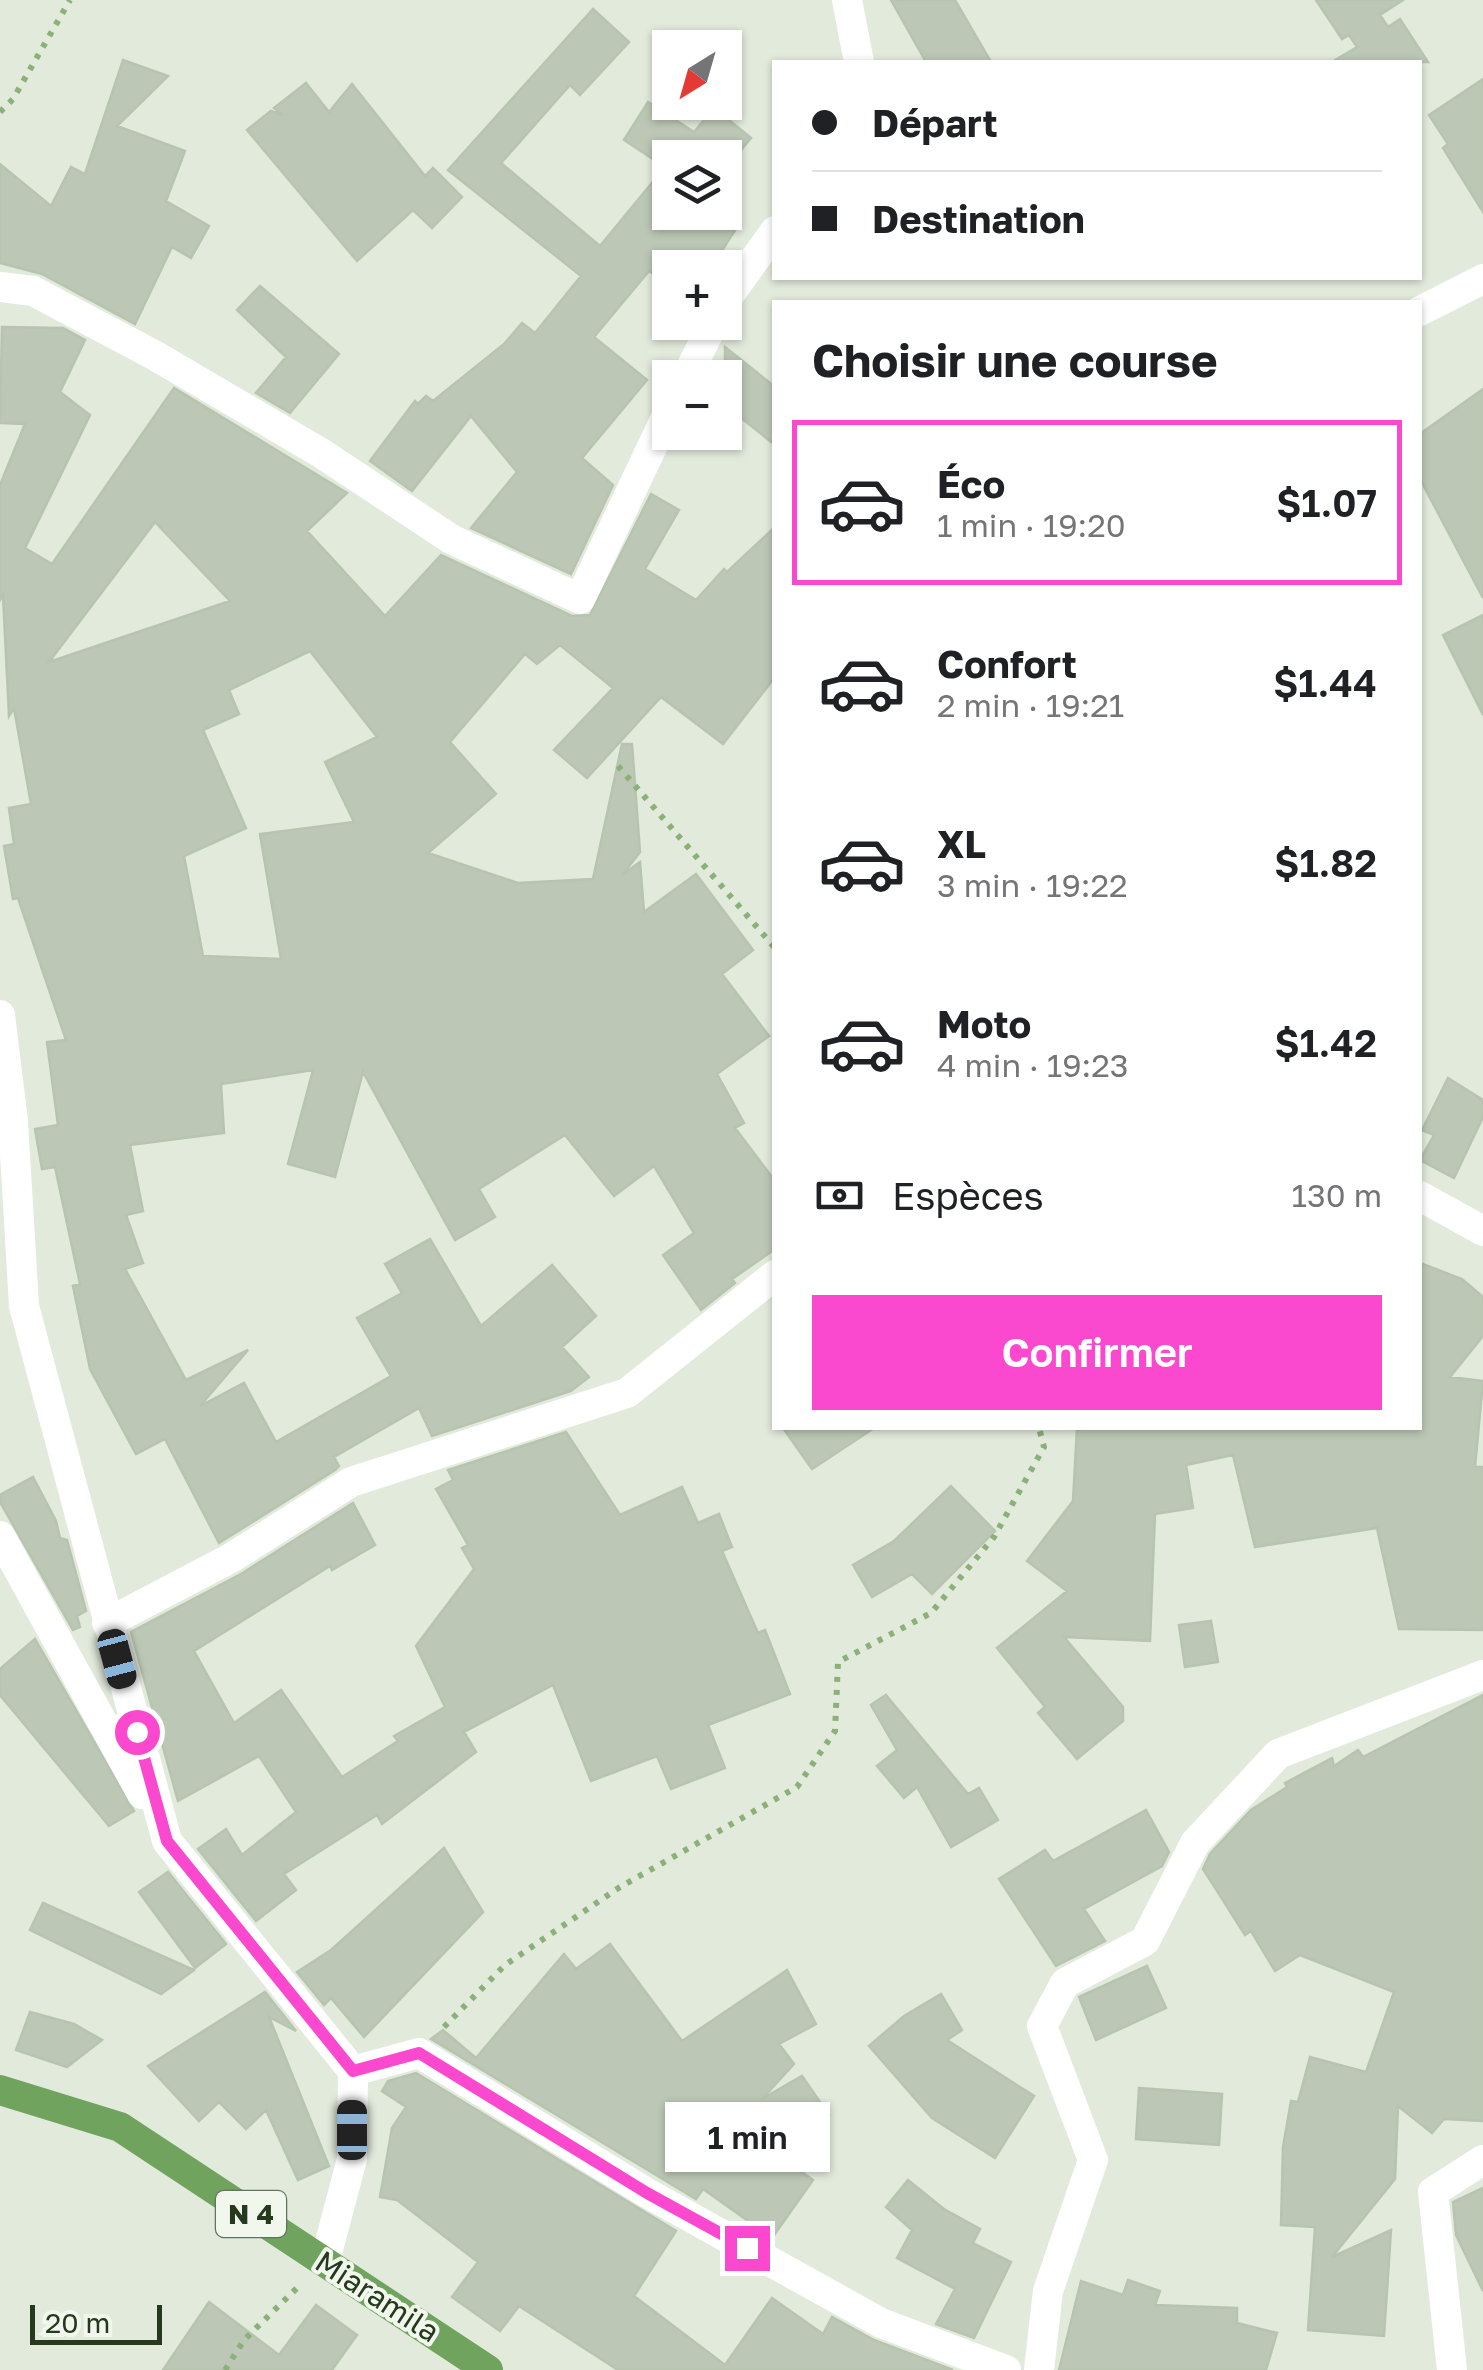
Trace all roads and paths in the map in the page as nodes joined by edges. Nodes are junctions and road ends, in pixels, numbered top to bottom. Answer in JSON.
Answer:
{"nodes":[{"id":1,"x":70,"y":0,"type":"edge"},
{"id":2,"x":847,"y":0,"type":"edge"},
{"id":3,"x":859,"y":60,"type":"edge"},
{"id":4,"x":0,"y":112,"type":"edge"},
{"id":5,"x":772,"y":235,"type":"edge"},
{"id":6,"x":742,"y":277,"type":"edge"},
{"id":7,"x":1483,"y":279,"type":"edge"},
{"id":8,"x":0,"y":287,"type":"edge"},
{"id":9,"x":1422,"y":310,"type":"edge"},
{"id":10,"x":652,"y":447,"type":"edge"},
{"id":11,"x":618,"y":766,"type":"dead end"},
{"id":12,"x":772,"y":943,"type":"edge"},
{"id":13,"x":0,"y":1015,"type":"edge"},
{"id":14,"x":1422,"y":1197,"type":"edge"},
{"id":15,"x":1483,"y":1231,"type":"edge"},
{"id":16,"x":772,"y":1277,"type":"edge"},
{"id":17,"x":1040,"y":1430,"type":"edge"},
{"id":18,"x":0,"y":1536,"type":"edge"},
{"id":19,"x":107,"y":1622,"type":"junction"},
{"id":20,"x":1483,"y":1675,"type":"edge"},
{"id":21,"x":167,"y":1841,"type":"junction"},
{"id":22,"x":419,"y":2053,"type":"junction"},
{"id":23,"x":353,"y":2071,"type":"junction"},
{"id":24,"x":0,"y":2090,"type":"edge"},
{"id":25,"x":1483,"y":2160,"type":"edge"},
{"id":26,"x":325,"y":2260,"type":"junction"},
{"id":27,"x":224,"y":2370,"type":"edge"},
{"id":28,"x":488,"y":2370,"type":"edge"},
{"id":29,"x":1006,"y":2370,"type":"edge"},
{"id":30,"x":1039,"y":2370,"type":"edge"},
{"id":31,"x":1452,"y":2370,"type":"edge"}],
"edges":[{"from":1,"to":4,"type":"path"},
{"from":2,"to":3,"type":"street"},
{"from":5,"to":6,"type":"street"},
{"from":7,"to":9,"type":"street"},
{"from":8,"to":10,"type":"street"},
{"from":11,"to":12,"type":"path"},
{"from":13,"to":19,"type":"street"},
{"from":14,"to":15,"type":"street"},
{"from":16,"to":19,"type":"street"},
{"from":17,"to":22,"type":"path"},
{"from":18,"to":21,"type":"street"},
{"from":19,"to":21,"type":"street"},
{"from":20,"to":30,"type":"street"},
{"from":21,"to":23,"type":"street"},
{"from":22,"to":23,"type":"street"},
{"from":22,"to":29,"type":"street"},
{"from":23,"to":26,"type":"street"},
{"from":24,"to":26,"type":"main road","name":"Miaramila","number":"N 4"},
{"from":25,"to":31,"type":"street"},
{"from":26,"to":27,"type":"path"},
{"from":26,"to":28,"type":"main road","name":"Miaramila","number":"N 4"}]}
